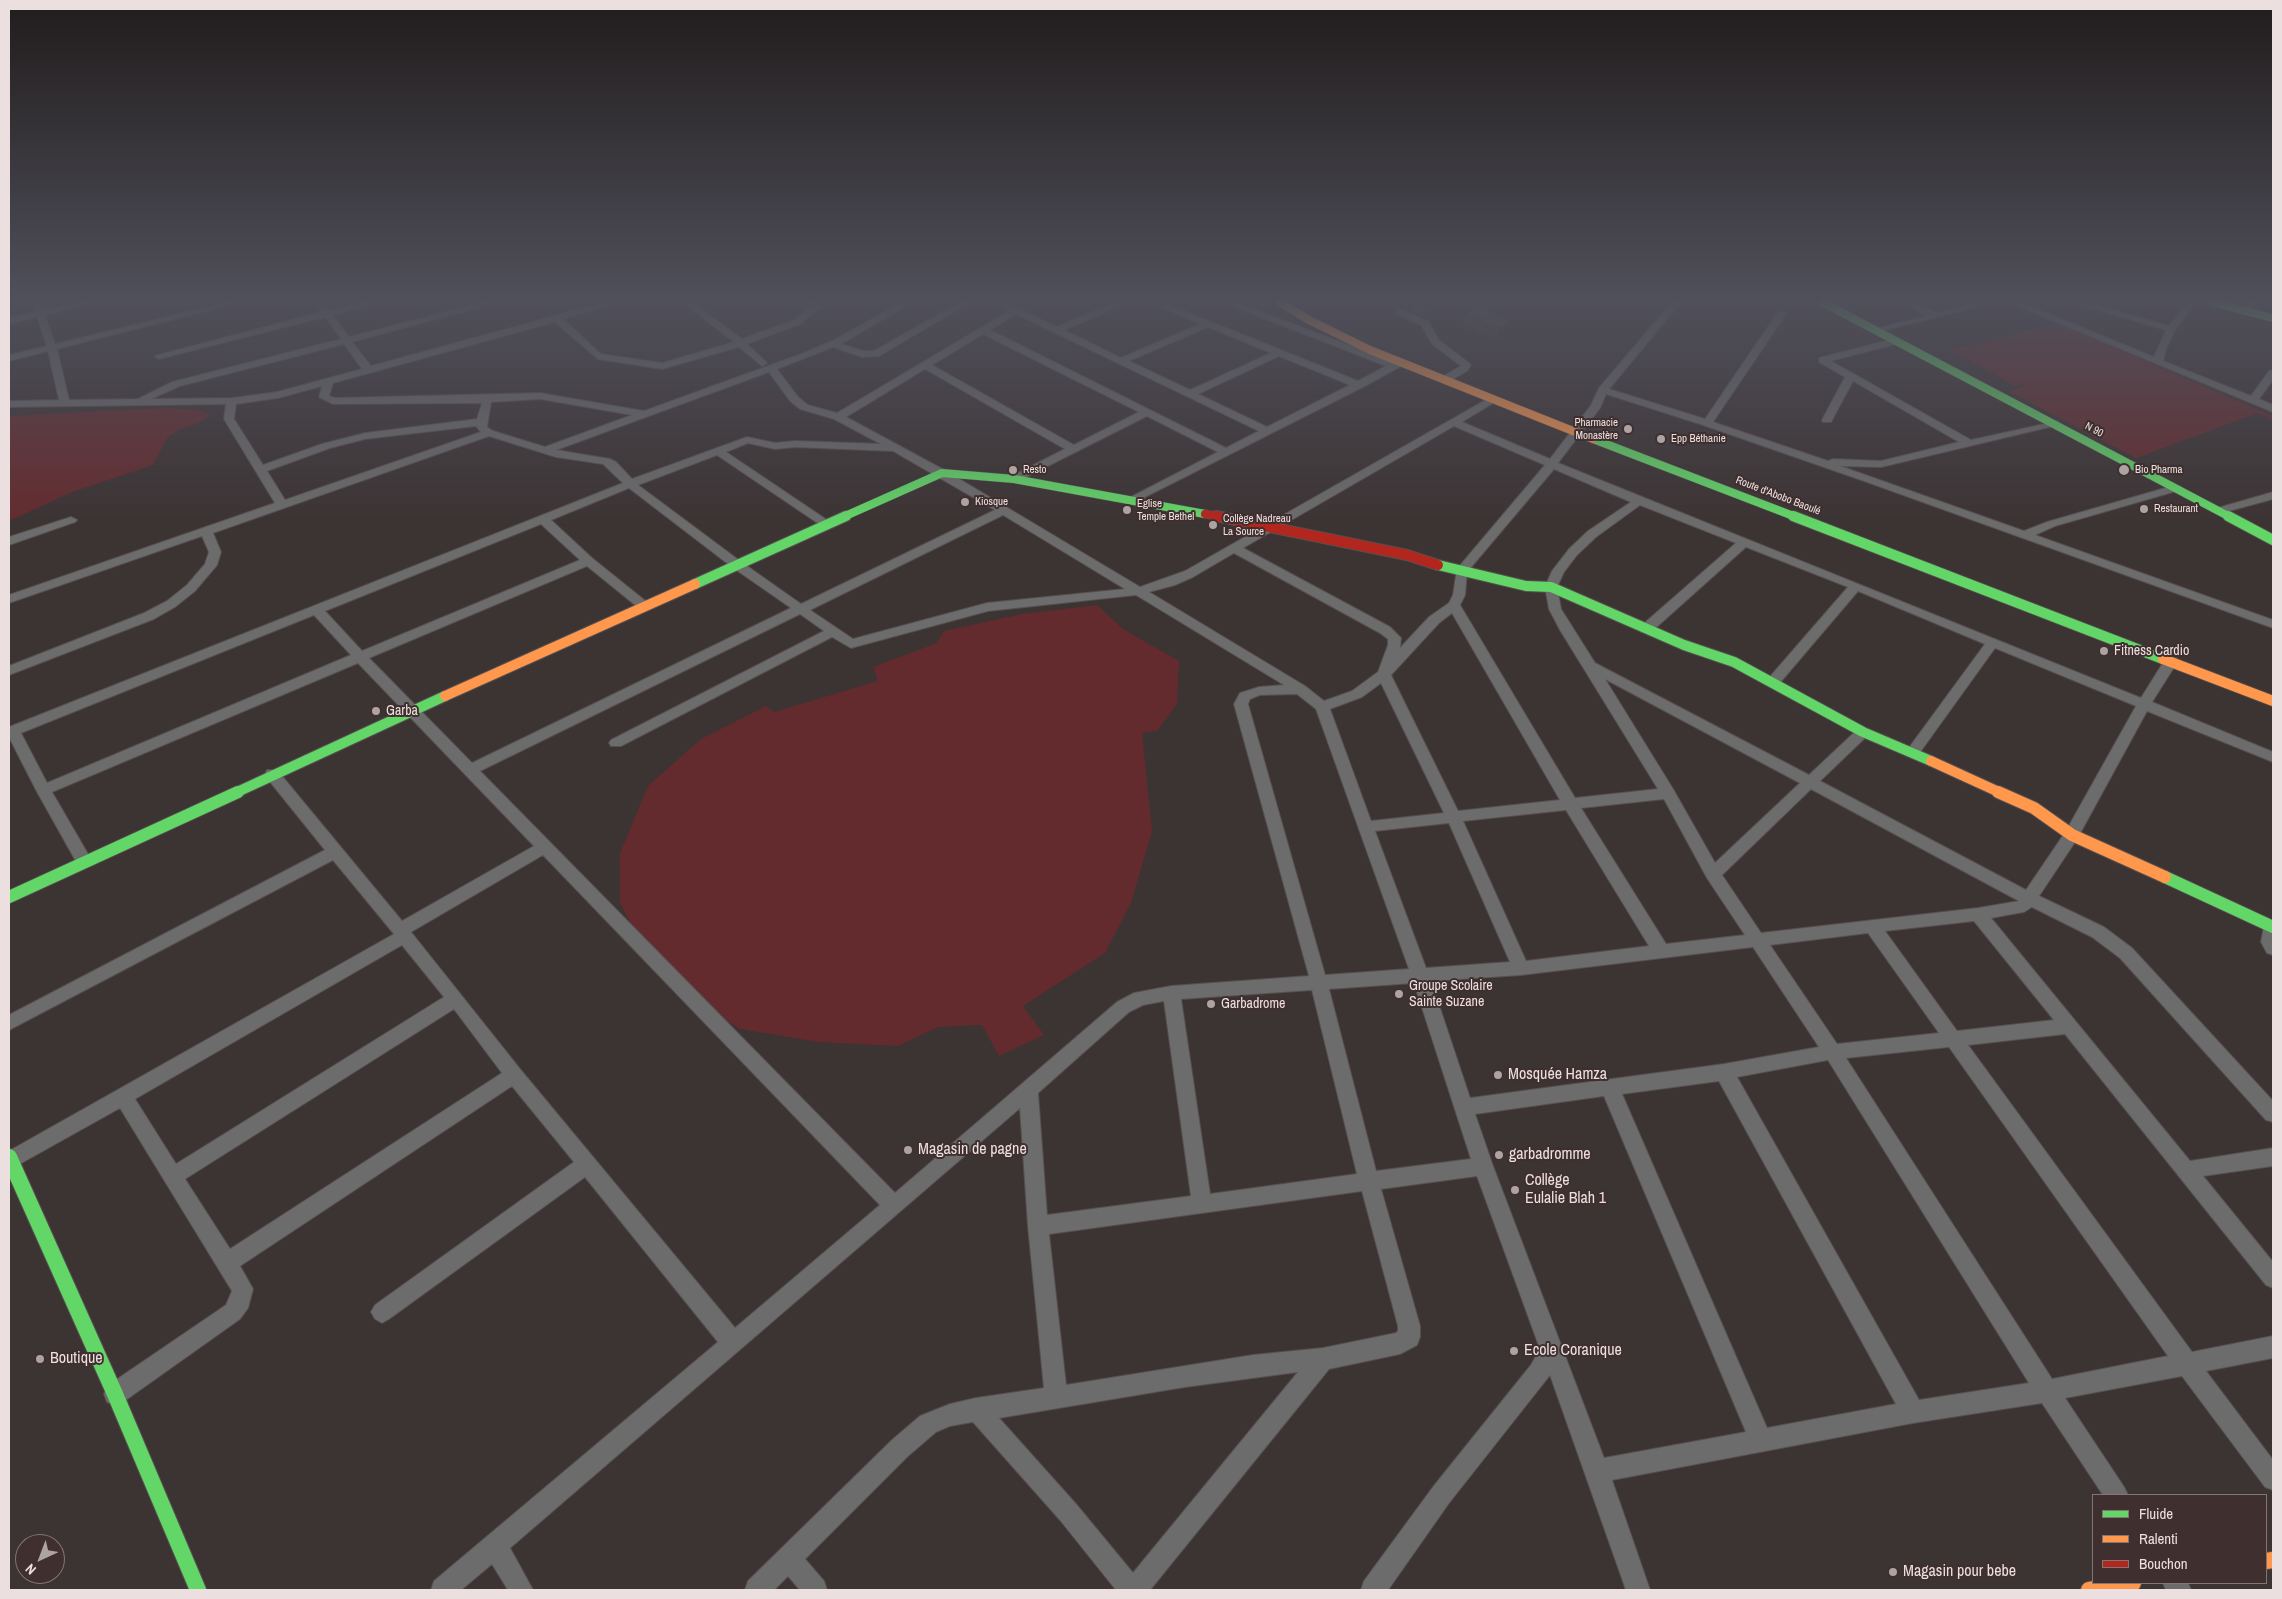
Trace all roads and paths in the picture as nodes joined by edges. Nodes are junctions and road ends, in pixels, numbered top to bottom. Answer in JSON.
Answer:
{"nodes":[{"id":1,"x":59,"y":377,"type":"edge"},
{"id":2,"x":205,"y":377,"type":"edge"},
{"id":3,"x":350,"y":377,"type":"edge"},
{"id":4,"x":740,"y":377,"type":"edge"},
{"id":5,"x":776,"y":377,"type":"edge"},
{"id":6,"x":906,"y":377,"type":"edge"},
{"id":7,"x":945,"y":377,"type":"edge"},
{"id":8,"x":1075,"y":377,"type":"edge"},
{"id":9,"x":1154,"y":377,"type":"edge"},
{"id":10,"x":1227,"y":377,"type":"edge"},
{"id":11,"x":1339,"y":377,"type":"edge"},
{"id":12,"x":1375,"y":377,"type":"edge"},
{"id":13,"x":1433,"y":377,"type":"edge"},
{"id":14,"x":1450,"y":377,"type":"edge"},
{"id":15,"x":1614,"y":377,"type":"edge"},
{"id":16,"x":1738,"y":377,"type":"edge"},
{"id":17,"x":1850,"y":377,"type":"edge"},
{"id":18,"x":1854,"y":377,"type":"edge"},
{"id":19,"x":1965,"y":377,"type":"edge"},
{"id":20,"x":2195,"y":377,"type":"edge"},
{"id":21,"x":2270,"y":377,"type":"edge"},
{"id":22,"x":1444,"y":380,"type":"junction"},
{"id":23,"x":328,"y":383,"type":"junction"},
{"id":24,"x":1359,"y":385,"type":"junction"},
{"id":25,"x":1603,"y":390,"type":"junction"},
{"id":26,"x":1190,"y":394,"type":"junction"},
{"id":27,"x":484,"y":399,"type":"junction"},
{"id":28,"x":1493,"y":400,"type":"junction"},
{"id":29,"x":2253,"y":400,"type":"junction"},
{"id":30,"x":232,"y":401,"type":"junction"},
{"id":31,"x":139,"y":402,"type":"junction"},
{"id":32,"x":65,"y":403,"type":"junction"},
{"id":33,"x":9,"y":404,"type":"edge"},
{"id":34,"x":2273,"y":409,"type":"edge"},
{"id":35,"x":1146,"y":413,"type":"junction"},
{"id":36,"x":644,"y":414,"type":"junction"},
{"id":37,"x":838,"y":417,"type":"junction"},
{"id":38,"x":1827,"y":420,"type":"dead end"},
{"id":39,"x":481,"y":422,"type":"junction"},
{"id":40,"x":1454,"y":422,"type":"junction"},
{"id":41,"x":1707,"y":423,"type":"junction"},
{"id":42,"x":2054,"y":423,"type":"junction"},
{"id":43,"x":1575,"y":431,"type":"junction"},
{"id":44,"x":1269,"y":432,"type":"junction"},
{"id":45,"x":489,"y":433,"type":"junction"},
{"id":46,"x":1967,"y":442,"type":"junction"},
{"id":47,"x":898,"y":449,"type":"junction"},
{"id":48,"x":1073,"y":449,"type":"junction"},
{"id":49,"x":544,"y":451,"type":"junction"},
{"id":50,"x":718,"y":451,"type":"junction"},
{"id":51,"x":1228,"y":453,"type":"junction"},
{"id":52,"x":1818,"y":462,"type":"junction"},
{"id":53,"x":1553,"y":463,"type":"junction"},
{"id":54,"x":1881,"y":464,"type":"junction"},
{"id":55,"x":260,"y":470,"type":"junction"},
{"id":56,"x":942,"y":472,"type":"junction"},
{"id":57,"x":1014,"y":479,"type":"junction"},
{"id":58,"x":1871,"y":480,"type":"junction"},
{"id":59,"x":630,"y":484,"type":"junction"},
{"id":60,"x":2176,"y":488,"type":"junction"},
{"id":61,"x":2273,"y":495,"type":"edge"},
{"id":62,"x":1134,"y":500,"type":"junction"},
{"id":63,"x":1639,"y":501,"type":"junction"},
{"id":64,"x":282,"y":504,"type":"junction"},
{"id":65,"x":1004,"y":510,"type":"junction"},
{"id":66,"x":2218,"y":511,"type":"junction"},
{"id":67,"x":542,"y":518,"type":"junction"},
{"id":68,"x":71,"y":520,"type":"dead end"},
{"id":69,"x":826,"y":524,"type":"junction"},
{"id":70,"x":1274,"y":526,"type":"junction"},
{"id":71,"x":206,"y":531,"type":"junction"},
{"id":72,"x":2024,"y":535,"type":"junction"},
{"id":73,"x":2273,"y":540,"type":"edge"},
{"id":74,"x":9,"y":541,"type":"edge"},
{"id":75,"x":1744,"y":543,"type":"junction"},
{"id":76,"x":1234,"y":548,"type":"junction"},
{"id":77,"x":588,"y":560,"type":"junction"},
{"id":78,"x":736,"y":564,"type":"junction"},
{"id":79,"x":1461,"y":572,"type":"junction"},
{"id":80,"x":1856,"y":586,"type":"junction"},
{"id":81,"x":1551,"y":587,"type":"junction"},
{"id":82,"x":1138,"y":591,"type":"junction"},
{"id":83,"x":9,"y":594,"type":"edge"},
{"id":84,"x":1454,"y":605,"type":"junction"},
{"id":85,"x":644,"y":606,"type":"junction"},
{"id":86,"x":798,"y":609,"type":"junction"},
{"id":87,"x":317,"y":610,"type":"junction"},
{"id":88,"x":2273,"y":624,"type":"edge"},
{"id":89,"x":1646,"y":629,"type":"junction"},
{"id":90,"x":832,"y":632,"type":"junction"},
{"id":91,"x":1993,"y":642,"type":"junction"},
{"id":92,"x":360,"y":657,"type":"junction"},
{"id":93,"x":2171,"y":661,"type":"junction"},
{"id":94,"x":1590,"y":666,"type":"junction"},
{"id":95,"x":9,"y":671,"type":"edge"},
{"id":96,"x":1384,"y":674,"type":"junction"},
{"id":97,"x":1773,"y":682,"type":"junction"},
{"id":98,"x":1300,"y":689,"type":"junction"},
{"id":99,"x":2273,"y":701,"type":"edge"},
{"id":100,"x":2144,"y":704,"type":"junction"},
{"id":101,"x":1322,"y":707,"type":"junction"},
{"id":102,"x":413,"y":711,"type":"junction"},
{"id":103,"x":11,"y":731,"type":"edge"},
{"id":104,"x":1863,"y":732,"type":"junction"},
{"id":105,"x":616,"y":743,"type":"dead end"},
{"id":106,"x":1912,"y":752,"type":"junction"},
{"id":107,"x":2273,"y":758,"type":"edge"},
{"id":108,"x":470,"y":770,"type":"junction"},
{"id":109,"x":272,"y":774,"type":"junction"},
{"id":110,"x":1808,"y":781,"type":"junction"},
{"id":111,"x":44,"y":790,"type":"junction"},
{"id":112,"x":1668,"y":793,"type":"junction"},
{"id":113,"x":1571,"y":805,"type":"junction"},
{"id":114,"x":1454,"y":818,"type":"junction"},
{"id":115,"x":1365,"y":827,"type":"junction"},
{"id":116,"x":2072,"y":835,"type":"junction"},
{"id":117,"x":544,"y":846,"type":"junction"},
{"id":118,"x":335,"y":852,"type":"junction"},
{"id":119,"x":84,"y":861,"type":"junction"},
{"id":120,"x":1713,"y":874,"type":"junction"},
{"id":121,"x":9,"y":897,"type":"edge"},
{"id":122,"x":2030,"y":899,"type":"junction"},
{"id":123,"x":1978,"y":914,"type":"junction"},
{"id":124,"x":1872,"y":926,"type":"junction"},
{"id":125,"x":2273,"y":926,"type":"edge"},
{"id":126,"x":402,"y":933,"type":"junction"},
{"id":127,"x":1757,"y":938,"type":"junction"},
{"id":128,"x":2273,"y":948,"type":"edge"},
{"id":129,"x":1661,"y":951,"type":"junction"},
{"id":130,"x":1521,"y":968,"type":"junction"},
{"id":131,"x":1420,"y":975,"type":"junction"},
{"id":132,"x":1319,"y":983,"type":"junction"},
{"id":133,"x":1171,"y":993,"type":"junction"},
{"id":134,"x":456,"y":999,"type":"junction"},
{"id":135,"x":9,"y":1023,"type":"edge"},
{"id":136,"x":2069,"y":1026,"type":"junction"},
{"id":137,"x":1952,"y":1037,"type":"junction"},
{"id":138,"x":1832,"y":1052,"type":"junction"},
{"id":139,"x":1724,"y":1072,"type":"junction"},
{"id":140,"x":514,"y":1075,"type":"junction"},
{"id":141,"x":1610,"y":1088,"type":"junction"},
{"id":142,"x":1028,"y":1089,"type":"junction"},
{"id":143,"x":123,"y":1097,"type":"junction"},
{"id":144,"x":1463,"y":1107,"type":"junction"},
{"id":145,"x":2273,"y":1114,"type":"edge"},
{"id":146,"x":2273,"y":1157,"type":"edge"},
{"id":147,"x":9,"y":1160,"type":"edge"},
{"id":148,"x":586,"y":1164,"type":"junction"},
{"id":149,"x":1484,"y":1166,"type":"junction"},
{"id":150,"x":2187,"y":1170,"type":"junction"},
{"id":151,"x":172,"y":1177,"type":"junction"},
{"id":152,"x":1369,"y":1182,"type":"junction"},
{"id":153,"x":1202,"y":1204,"type":"junction"},
{"id":154,"x":894,"y":1206,"type":"junction"},
{"id":155,"x":1038,"y":1226,"type":"junction"},
{"id":156,"x":227,"y":1263,"type":"junction"},
{"id":157,"x":2273,"y":1278,"type":"edge"},
{"id":158,"x":382,"y":1312,"type":"dead end"},
{"id":159,"x":733,"y":1343,"type":"junction"},
{"id":160,"x":2273,"y":1347,"type":"edge"},
{"id":161,"x":1552,"y":1349,"type":"junction"},
{"id":162,"x":1323,"y":1360,"type":"junction"},
{"id":163,"x":2187,"y":1364,"type":"junction"},
{"id":164,"x":2047,"y":1391,"type":"junction"},
{"id":165,"x":115,"y":1394,"type":"junction"},
{"id":166,"x":1056,"y":1398,"type":"junction"},
{"id":167,"x":976,"y":1409,"type":"junction"},
{"id":168,"x":1913,"y":1412,"type":"junction"},
{"id":169,"x":1761,"y":1440,"type":"junction"},
{"id":170,"x":1597,"y":1471,"type":"junction"},
{"id":171,"x":2273,"y":1479,"type":"edge"},
{"id":172,"x":2115,"y":1494,"type":"edge"},
{"id":173,"x":495,"y":1545,"type":"junction"},
{"id":174,"x":789,"y":1558,"type":"junction"},
{"id":175,"x":2127,"y":1584,"type":"edge"},
{"id":176,"x":198,"y":1590,"type":"edge"},
{"id":177,"x":443,"y":1590,"type":"edge"},
{"id":178,"x":521,"y":1590,"type":"edge"},
{"id":179,"x":757,"y":1590,"type":"edge"},
{"id":180,"x":815,"y":1590,"type":"edge"},
{"id":181,"x":1131,"y":1590,"type":"edge"},
{"id":182,"x":1135,"y":1590,"type":"edge"},
{"id":183,"x":1373,"y":1590,"type":"edge"},
{"id":184,"x":1638,"y":1590,"type":"edge"},
{"id":185,"x":2089,"y":1590,"type":"edge"}],
"edges":[{"from":1,"to":32,"type":"street"},
{"from":2,"to":31,"type":"street"},
{"from":3,"to":23,"type":"street"},
{"from":4,"to":36,"type":"street"},
{"from":5,"to":37,"type":"street"},
{"from":6,"to":37,"type":"street"},
{"from":7,"to":48,"type":"street"},
{"from":8,"to":35,"type":"street"},
{"from":9,"to":26,"type":"street"},
{"from":10,"to":26,"type":"street"},
{"from":11,"to":24,"type":"street"},
{"from":12,"to":24,"type":"street"},
{"from":13,"to":22,"type":"street","name":"Route d'Abobo Baoulé"},
{"from":14,"to":22,"type":"street"},
{"from":15,"to":25,"type":"street"},
{"from":16,"to":41,"type":"street"},
{"from":17,"to":38,"type":"street"},
{"from":18,"to":46,"type":"street"},
{"from":19,"to":42,"type":"street","name":"N 90"},
{"from":20,"to":29,"type":"street"},
{"from":21,"to":29,"type":"street"},
{"from":22,"to":28,"type":"street","name":"Route d'Abobo Baoulé"},
{"from":23,"to":27,"type":"street"},
{"from":23,"to":30,"type":"street"},
{"from":24,"to":44,"type":"street"},
{"from":25,"to":41,"type":"street"},
{"from":25,"to":43,"type":"street"},
{"from":26,"to":44,"type":"street"},
{"from":27,"to":36,"type":"street"},
{"from":27,"to":39,"type":"street"},
{"from":28,"to":40,"type":"street"},
{"from":28,"to":43,"type":"street","name":"Route d'Abobo Baoulé"},
{"from":29,"to":34,"type":"street"},
{"from":30,"to":31,"type":"street"},
{"from":30,"to":55,"type":"street"},
{"from":31,"to":32,"type":"street"},
{"from":32,"to":33,"type":"street"},
{"from":35,"to":48,"type":"street"},
{"from":35,"to":51,"type":"street"},
{"from":36,"to":49,"type":"street"},
{"from":37,"to":47,"type":"street"},
{"from":39,"to":45,"type":"street"},
{"from":39,"to":55,"type":"street"},
{"from":40,"to":53,"type":"street"},
{"from":40,"to":70,"type":"street"},
{"from":41,"to":52,"type":"street"},
{"from":42,"to":46,"type":"street"},
{"from":42,"to":60,"type":"street","name":"N 90"},
{"from":43,"to":53,"type":"street"},
{"from":43,"to":93,"type":"street","name":"Route d'Abobo Baoulé"},
{"from":44,"to":51,"type":"street"},
{"from":45,"to":49,"type":"street"},
{"from":45,"to":64,"type":"street"},
{"from":46,"to":54,"type":"street"},
{"from":47,"to":50,"type":"street"},
{"from":47,"to":56,"type":"street"},
{"from":48,"to":57,"type":"street"},
{"from":49,"to":59,"type":"street"},
{"from":50,"to":59,"type":"street"},
{"from":50,"to":69,"type":"street"},
{"from":51,"to":62,"type":"street"},
{"from":52,"to":54,"type":"street"},
{"from":52,"to":58,"type":"street"},
{"from":53,"to":63,"type":"street"},
{"from":53,"to":79,"type":"street"},
{"from":54,"to":58,"type":"street"},
{"from":55,"to":64,"type":"street"},
{"from":56,"to":57,"type":"street"},
{"from":56,"to":65,"type":"street"},
{"from":56,"to":69,"type":"street"},
{"from":57,"to":62,"type":"street"},
{"from":58,"to":72,"type":"street"},
{"from":59,"to":67,"type":"street"},
{"from":59,"to":78,"type":"street"},
{"from":60,"to":66,"type":"street","name":"N 90"},
{"from":60,"to":72,"type":"street"},
{"from":61,"to":66,"type":"street"},
{"from":62,"to":70,"type":"street"},
{"from":63,"to":75,"type":"street"},
{"from":63,"to":81,"type":"street"},
{"from":64,"to":71,"type":"street"},
{"from":65,"to":82,"type":"street"},
{"from":65,"to":86,"type":"street"},
{"from":66,"to":73,"type":"street","name":"N 90"},
{"from":67,"to":77,"type":"street"},
{"from":67,"to":87,"type":"street"},
{"from":68,"to":74,"type":"street"},
{"from":69,"to":78,"type":"street"},
{"from":70,"to":76,"type":"street"},
{"from":70,"to":79,"type":"street"},
{"from":71,"to":83,"type":"street"},
{"from":71,"to":95,"type":"street"},
{"from":72,"to":88,"type":"street"},
{"from":75,"to":80,"type":"street"},
{"from":75,"to":89,"type":"street"},
{"from":76,"to":82,"type":"street"},
{"from":76,"to":96,"type":"street"},
{"from":77,"to":85,"type":"street"},
{"from":77,"to":92,"type":"street"},
{"from":78,"to":85,"type":"street"},
{"from":78,"to":86,"type":"street"},
{"from":79,"to":81,"type":"street"},
{"from":79,"to":84,"type":"street"},
{"from":80,"to":91,"type":"street"},
{"from":80,"to":97,"type":"street"},
{"from":81,"to":89,"type":"street"},
{"from":81,"to":94,"type":"street"},
{"from":82,"to":90,"type":"street"},
{"from":82,"to":98,"type":"street"},
{"from":84,"to":96,"type":"street"},
{"from":84,"to":113,"type":"street"},
{"from":85,"to":102,"type":"street"},
{"from":86,"to":90,"type":"street"},
{"from":86,"to":108,"type":"street"},
{"from":87,"to":92,"type":"street"},
{"from":87,"to":103,"type":"street"},
{"from":89,"to":97,"type":"street"},
{"from":90,"to":105,"type":"street"},
{"from":91,"to":100,"type":"street"},
{"from":91,"to":106,"type":"street"},
{"from":92,"to":102,"type":"street"},
{"from":92,"to":111,"type":"street"},
{"from":93,"to":99,"type":"street","name":"Route d'Abobo Baoulé"},
{"from":93,"to":100,"type":"street"},
{"from":94,"to":110,"type":"street"},
{"from":94,"to":112,"type":"street"},
{"from":96,"to":101,"type":"street"},
{"from":96,"to":114,"type":"street"},
{"from":97,"to":104,"type":"street"},
{"from":98,"to":101,"type":"street"},
{"from":98,"to":132,"type":"street"},
{"from":100,"to":107,"type":"street"},
{"from":100,"to":116,"type":"street"},
{"from":101,"to":115,"type":"street"},
{"from":102,"to":108,"type":"street"},
{"from":102,"to":109,"type":"street"},
{"from":103,"to":111,"type":"street"},
{"from":104,"to":106,"type":"street"},
{"from":104,"to":110,"type":"street"},
{"from":106,"to":116,"type":"street"},
{"from":108,"to":117,"type":"street"},
{"from":109,"to":118,"type":"street"},
{"from":109,"to":119,"type":"street"},
{"from":110,"to":120,"type":"street"},
{"from":110,"to":122,"type":"street"},
{"from":111,"to":119,"type":"street"},
{"from":112,"to":113,"type":"street"},
{"from":112,"to":120,"type":"street"},
{"from":113,"to":114,"type":"street"},
{"from":113,"to":129,"type":"street"},
{"from":114,"to":115,"type":"street"},
{"from":114,"to":130,"type":"street"},
{"from":115,"to":131,"type":"street"},
{"from":116,"to":122,"type":"street"},
{"from":116,"to":125,"type":"street"},
{"from":117,"to":126,"type":"street"},
{"from":117,"to":154,"type":"street"},
{"from":118,"to":126,"type":"street"},
{"from":118,"to":135,"type":"street"},
{"from":119,"to":121,"type":"street"},
{"from":120,"to":127,"type":"street"},
{"from":122,"to":123,"type":"street"},
{"from":122,"to":145,"type":"street"},
{"from":123,"to":124,"type":"street"},
{"from":123,"to":136,"type":"street"},
{"from":124,"to":127,"type":"street"},
{"from":124,"to":137,"type":"street"},
{"from":125,"to":128,"type":"street"},
{"from":126,"to":134,"type":"street"},
{"from":126,"to":143,"type":"street"},
{"from":127,"to":129,"type":"street"},
{"from":127,"to":138,"type":"street"},
{"from":129,"to":130,"type":"street"},
{"from":130,"to":131,"type":"street"},
{"from":131,"to":132,"type":"street"},
{"from":131,"to":144,"type":"street"},
{"from":132,"to":133,"type":"street"},
{"from":132,"to":152,"type":"street"},
{"from":133,"to":142,"type":"street"},
{"from":133,"to":153,"type":"street"},
{"from":134,"to":140,"type":"street"},
{"from":134,"to":151,"type":"street"},
{"from":136,"to":137,"type":"street"},
{"from":136,"to":150,"type":"street"},
{"from":137,"to":138,"type":"street"},
{"from":137,"to":163,"type":"street"},
{"from":138,"to":139,"type":"street"},
{"from":138,"to":164,"type":"street"},
{"from":139,"to":141,"type":"street"},
{"from":139,"to":168,"type":"street"},
{"from":140,"to":148,"type":"street"},
{"from":140,"to":156,"type":"street"},
{"from":141,"to":144,"type":"street"},
{"from":141,"to":169,"type":"street"},
{"from":142,"to":154,"type":"street"},
{"from":142,"to":155,"type":"street"},
{"from":143,"to":147,"type":"street"},
{"from":143,"to":151,"type":"street"},
{"from":144,"to":149,"type":"street"},
{"from":146,"to":150,"type":"street"},
{"from":147,"to":165,"type":"street"},
{"from":148,"to":158,"type":"street"},
{"from":148,"to":159,"type":"street"},
{"from":149,"to":152,"type":"street"},
{"from":149,"to":161,"type":"street"},
{"from":150,"to":157,"type":"street"},
{"from":151,"to":156,"type":"street"},
{"from":152,"to":153,"type":"street"},
{"from":152,"to":162,"type":"street"},
{"from":153,"to":155,"type":"street"},
{"from":154,"to":159,"type":"street"},
{"from":155,"to":166,"type":"street"},
{"from":156,"to":165,"type":"street"},
{"from":159,"to":173,"type":"street"},
{"from":160,"to":163,"type":"street"},
{"from":161,"to":170,"type":"street"},
{"from":161,"to":183,"type":"street"},
{"from":162,"to":166,"type":"street"},
{"from":162,"to":182,"type":"street"},
{"from":163,"to":164,"type":"street"},
{"from":163,"to":171,"type":"street"},
{"from":164,"to":168,"type":"street"},
{"from":164,"to":172,"type":"street"},
{"from":165,"to":176,"type":"street"},
{"from":166,"to":167,"type":"street"},
{"from":167,"to":174,"type":"street"},
{"from":167,"to":181,"type":"street"},
{"from":168,"to":169,"type":"street"},
{"from":169,"to":170,"type":"street"},
{"from":170,"to":184,"type":"street"},
{"from":173,"to":177,"type":"street"},
{"from":173,"to":178,"type":"street"},
{"from":174,"to":179,"type":"street"},
{"from":174,"to":180,"type":"street"},
{"from":175,"to":185,"type":"street"}]}
